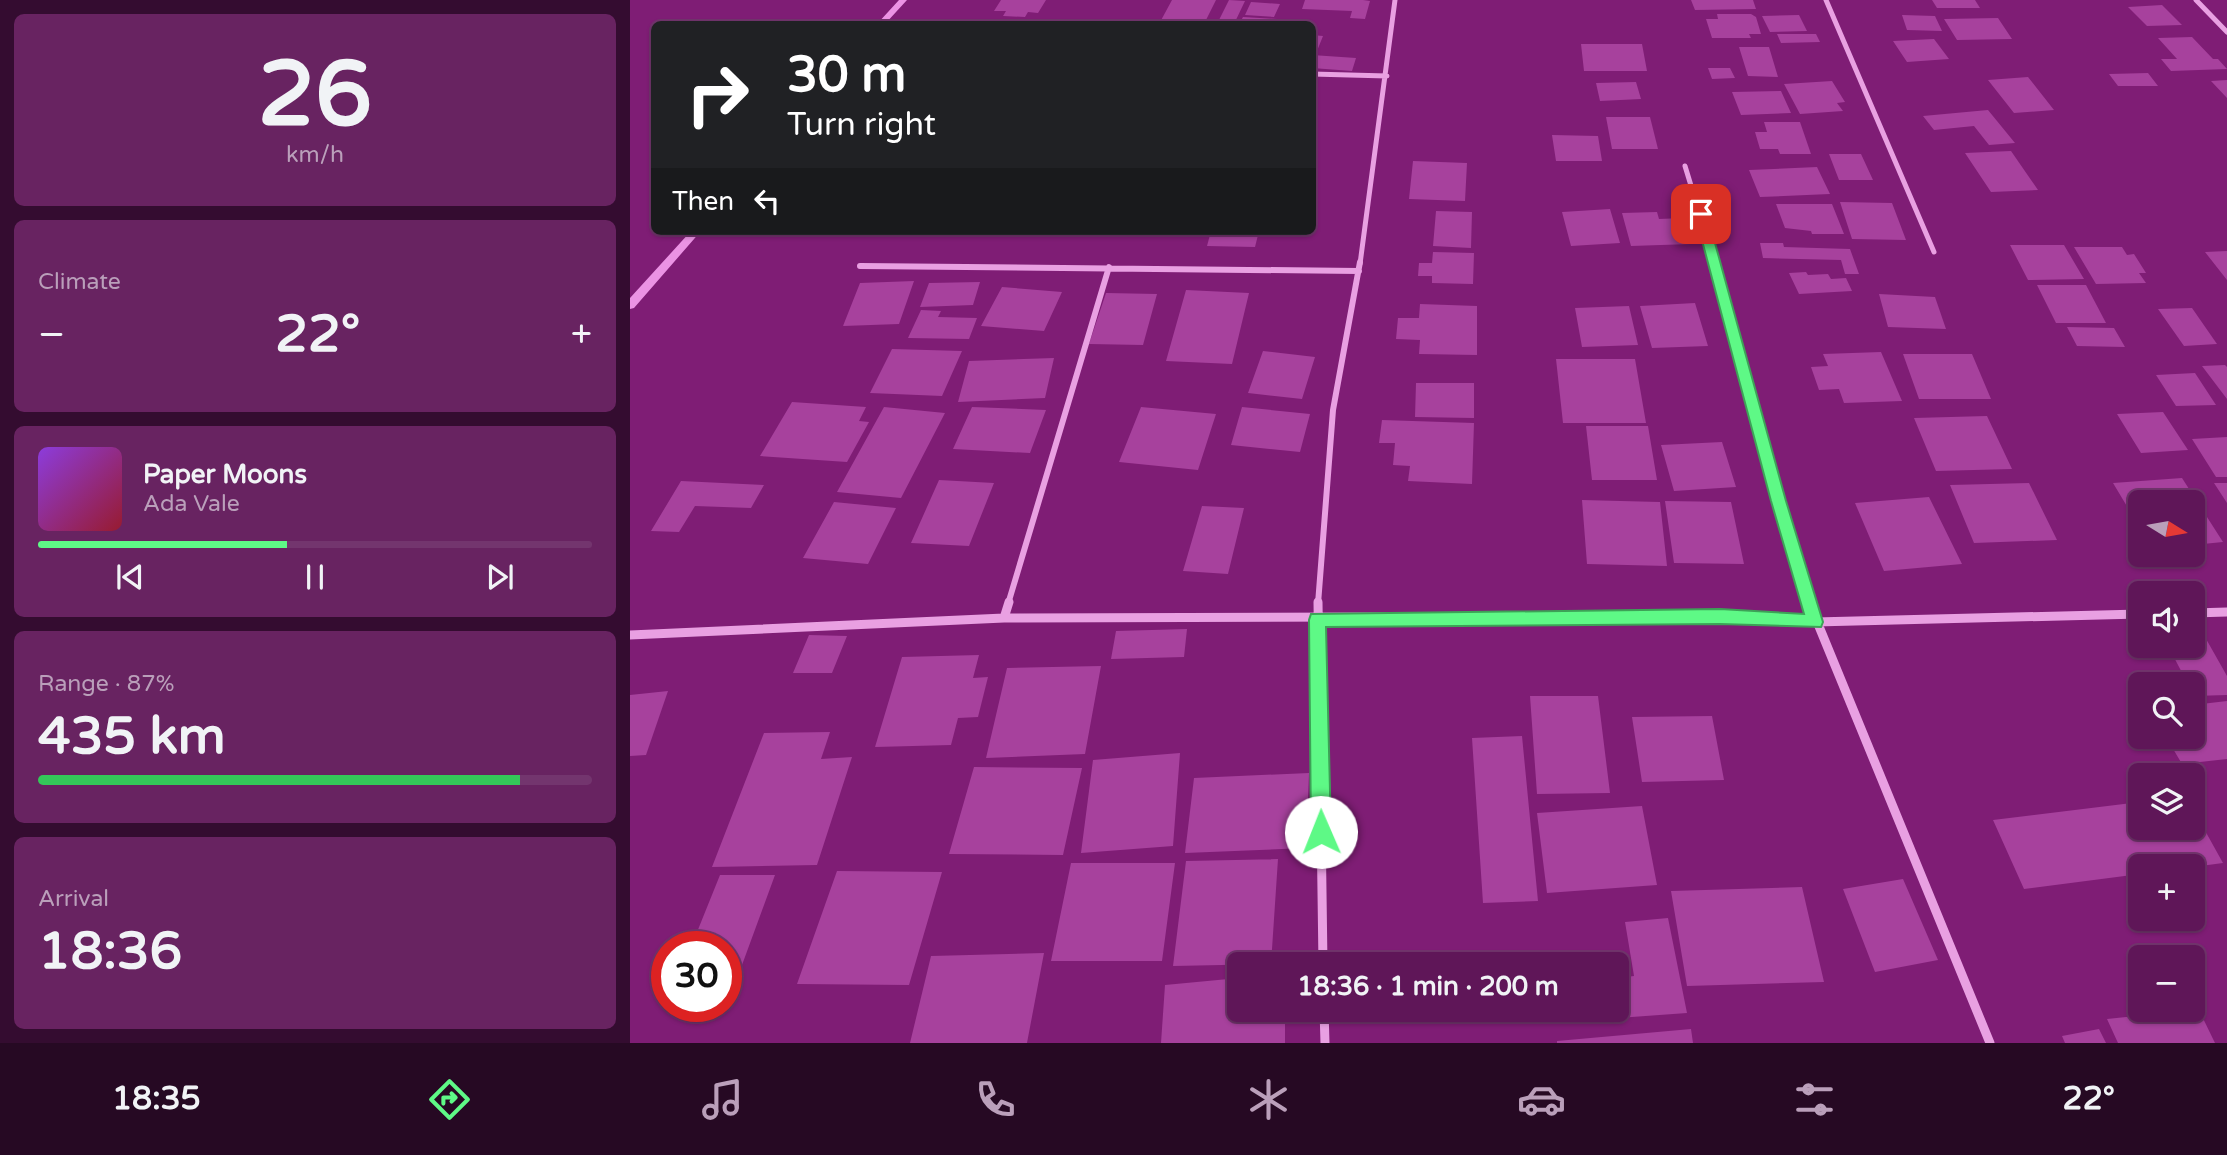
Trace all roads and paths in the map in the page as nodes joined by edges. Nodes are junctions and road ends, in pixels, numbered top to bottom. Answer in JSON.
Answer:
{"nodes":[{"id":1,"x":1395,"y":0,"type":"edge"},
{"id":2,"x":1826,"y":0,"type":"edge"},
{"id":3,"x":2196,"y":0,"type":"edge"},
{"id":4,"x":2227,"y":33,"type":"edge"},
{"id":5,"x":1316,"y":74,"type":"edge"},
{"id":6,"x":1387,"y":76,"type":"junction"},
{"id":7,"x":1685,"y":166,"type":"dead end"},
{"id":8,"x":1934,"y":252,"type":"dead end"},
{"id":9,"x":860,"y":266,"type":"dead end"},
{"id":10,"x":1109,"y":267,"type":"junction"},
{"id":11,"x":1359,"y":271,"type":"junction"},
{"id":12,"x":2205,"y":612,"type":"edge"},
{"id":13,"x":2227,"y":612,"type":"edge"},
{"id":14,"x":2128,"y":614,"type":"edge"},
{"id":15,"x":1004,"y":618,"type":"junction"},
{"id":16,"x":1317,"y":620,"type":"junction"},
{"id":17,"x":1815,"y":622,"type":"junction"},
{"id":18,"x":630,"y":635,"type":"edge"},
{"id":19,"x":1323,"y":952,"type":"edge"},
{"id":20,"x":1324,"y":1022,"type":"edge"},
{"id":21,"x":1325,"y":1043,"type":"edge"},
{"id":22,"x":1990,"y":1043,"type":"edge"}],
"edges":[{"from":1,"to":6,"type":"street"},
{"from":2,"to":8,"type":"street"},
{"from":3,"to":4,"type":"street"},
{"from":5,"to":6,"type":"street"},
{"from":6,"to":11,"type":"street"},
{"from":7,"to":17,"type":"street"},
{"from":9,"to":10,"type":"street"},
{"from":10,"to":11,"type":"street"},
{"from":10,"to":15,"type":"street"},
{"from":11,"to":16,"type":"street"},
{"from":12,"to":13,"type":"street"},
{"from":14,"to":17,"type":"street"},
{"from":15,"to":16,"type":"street"},
{"from":15,"to":18,"type":"street"},
{"from":16,"to":17,"type":"street"},
{"from":16,"to":19,"type":"street"},
{"from":17,"to":22,"type":"street"},
{"from":20,"to":21,"type":"street"}]}
